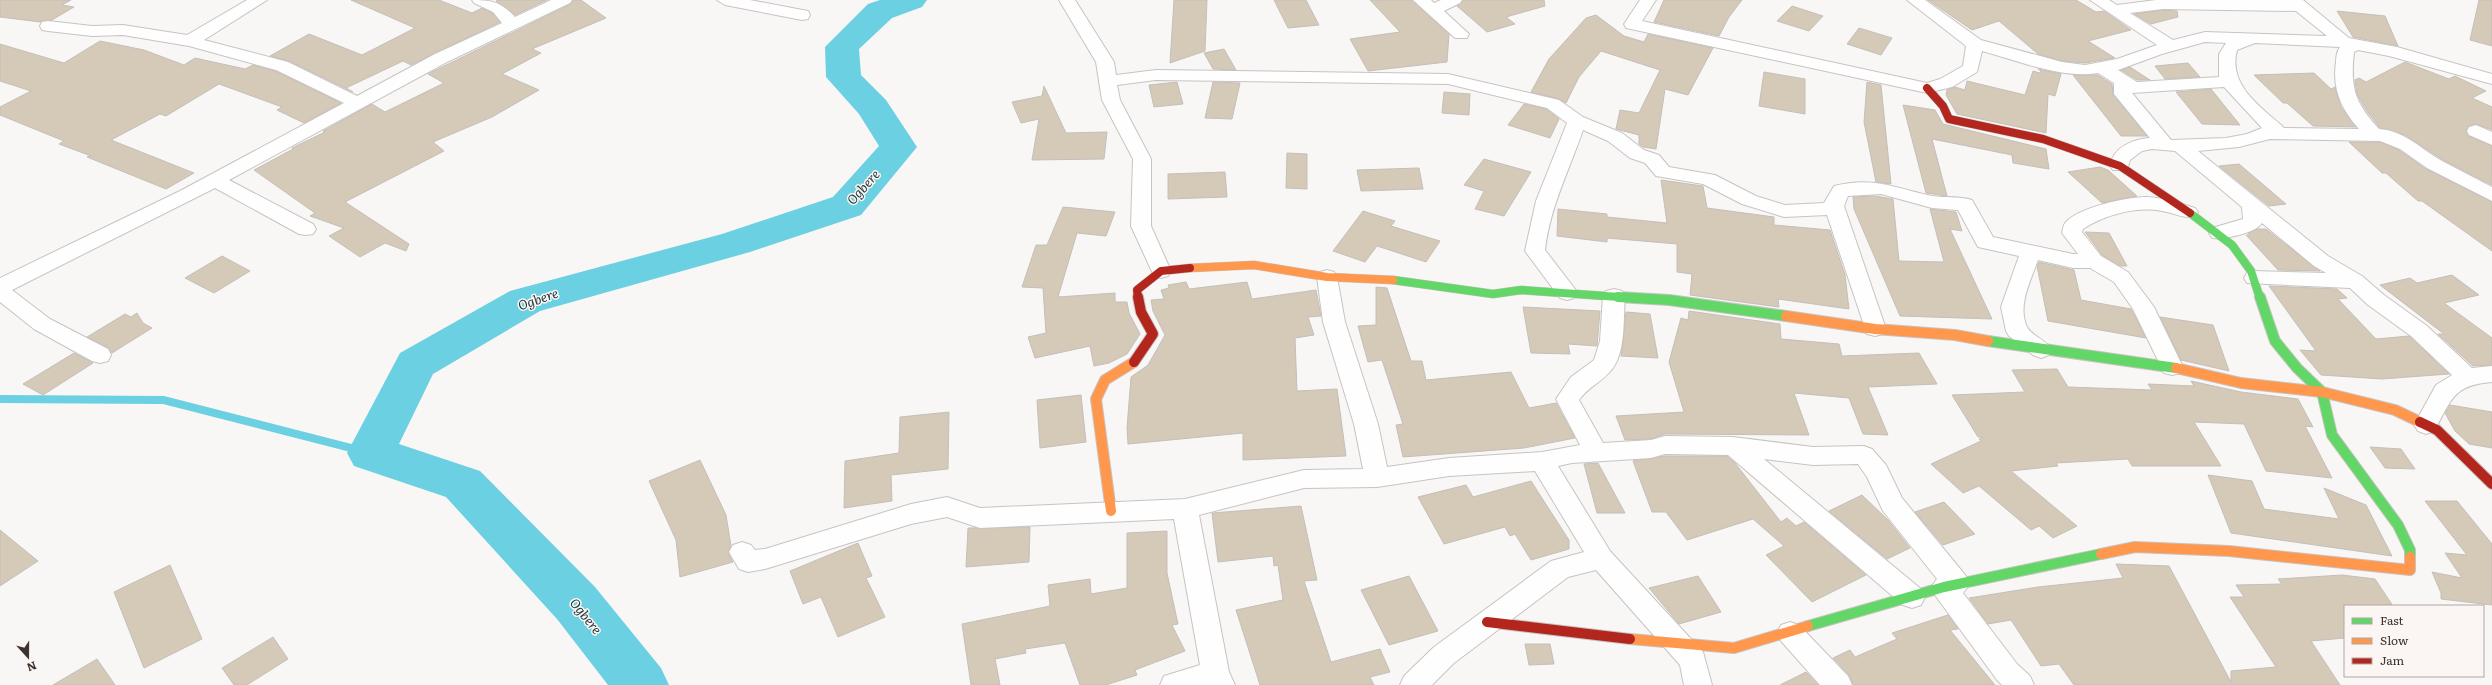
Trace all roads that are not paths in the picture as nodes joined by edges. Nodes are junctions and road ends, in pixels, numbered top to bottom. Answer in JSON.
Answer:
{"nodes":[{"id":1,"x":259,"y":0,"type":"edge"},
{"id":2,"x":480,"y":0,"type":"edge"},
{"id":3,"x":564,"y":0,"type":"edge"},
{"id":4,"x":725,"y":0,"type":"edge"},
{"id":5,"x":1067,"y":0,"type":"edge"},
{"id":6,"x":1454,"y":0,"type":"edge"},
{"id":7,"x":1648,"y":0,"type":"edge"},
{"id":8,"x":1915,"y":0,"type":"edge"},
{"id":9,"x":2098,"y":0,"type":"edge"},
{"id":10,"x":2296,"y":3,"type":"edge"},
{"id":11,"x":1427,"y":4,"type":"edge"},
{"id":12,"x":2114,"y":10,"type":"junction"},
{"id":13,"x":802,"y":15,"type":"dead end"},
{"id":14,"x":512,"y":24,"type":"junction"},
{"id":15,"x":48,"y":26,"type":"dead end"},
{"id":16,"x":1461,"y":34,"type":"dead end"},
{"id":17,"x":2252,"y":38,"type":"junction"},
{"id":18,"x":190,"y":41,"type":"junction"},
{"id":19,"x":1975,"y":44,"type":"junction"},
{"id":20,"x":2348,"y":44,"type":"junction"},
{"id":21,"x":2171,"y":46,"type":"junction"},
{"id":22,"x":2101,"y":67,"type":"junction"},
{"id":23,"x":2492,"y":79,"type":"edge"},
{"id":24,"x":2229,"y":80,"type":"junction"},
{"id":25,"x":1107,"y":81,"type":"junction"},
{"id":26,"x":2123,"y":81,"type":"junction"},
{"id":27,"x":1927,"y":88,"type":"junction"},
{"id":28,"x":356,"y":102,"type":"junction"},
{"id":29,"x":1576,"y":121,"type":"junction"},
{"id":30,"x":2279,"y":133,"type":"junction"},
{"id":31,"x":2373,"y":134,"type":"junction"},
{"id":32,"x":2173,"y":145,"type":"junction"},
{"id":33,"x":2120,"y":166,"type":"junction"},
{"id":34,"x":215,"y":180,"type":"junction"},
{"id":35,"x":2492,"y":195,"type":"edge"},
{"id":36,"x":1834,"y":206,"type":"junction"},
{"id":37,"x":2252,"y":206,"type":"junction"},
{"id":38,"x":2188,"y":212,"type":"junction"},
{"id":39,"x":306,"y":229,"type":"dead end"},
{"id":40,"x":2219,"y":233,"type":"junction"},
{"id":41,"x":2030,"y":253,"type":"junction"},
{"id":42,"x":2094,"y":261,"type":"junction"},
{"id":43,"x":1161,"y":271,"type":"junction"},
{"id":44,"x":1327,"y":277,"type":"junction"},
{"id":45,"x":2254,"y":278,"type":"junction"},
{"id":46,"x":2355,"y":281,"type":"junction"},
{"id":47,"x":0,"y":287,"type":"edge"},
{"id":48,"x":0,"y":291,"type":"edge"},
{"id":49,"x":1567,"y":293,"type":"junction"},
{"id":50,"x":1614,"y":296,"type":"junction"},
{"id":51,"x":1875,"y":329,"type":"junction"},
{"id":52,"x":2041,"y":350,"type":"junction"},
{"id":53,"x":100,"y":355,"type":"dead end"},
{"id":54,"x":2172,"y":367,"type":"junction"},
{"id":55,"x":2492,"y":374,"type":"edge"},
{"id":56,"x":2467,"y":376,"type":"junction"},
{"id":57,"x":2322,"y":392,"type":"junction"},
{"id":58,"x":2426,"y":425,"type":"junction"},
{"id":59,"x":1733,"y":446,"type":"junction"},
{"id":60,"x":1596,"y":453,"type":"junction"},
{"id":61,"x":1542,"y":461,"type":"junction"},
{"id":62,"x":1377,"y":478,"type":"junction"},
{"id":63,"x":2492,"y":484,"type":"edge"},
{"id":64,"x":1185,"y":509,"type":"junction"},
{"id":65,"x":1111,"y":511,"type":"junction"},
{"id":66,"x":742,"y":552,"type":"dead end"},
{"id":67,"x":1601,"y":558,"type":"junction"},
{"id":68,"x":1951,"y":586,"type":"junction"},
{"id":69,"x":1912,"y":597,"type":"junction"},
{"id":70,"x":1487,"y":622,"type":"junction"},
{"id":71,"x":1790,"y":633,"type":"junction"},
{"id":72,"x":1680,"y":644,"type":"junction"},
{"id":73,"x":1218,"y":678,"type":"edge"},
{"id":74,"x":1174,"y":685,"type":"edge"},
{"id":75,"x":1414,"y":685,"type":"edge"},
{"id":76,"x":1698,"y":685,"type":"edge"},
{"id":77,"x":1838,"y":685,"type":"edge"},
{"id":78,"x":2020,"y":685,"type":"edge"}],
"edges":[{"from":1,"to":18,"type":"street"},
{"from":2,"to":14,"type":"street"},
{"from":3,"to":14,"type":"street"},
{"from":4,"to":13,"type":"street"},
{"from":5,"to":25,"type":"street"},
{"from":6,"to":11,"type":"street"},
{"from":7,"to":27,"type":"street"},
{"from":8,"to":19,"type":"street"},
{"from":9,"to":12,"type":"street"},
{"from":10,"to":12,"type":"street"},
{"from":10,"to":20,"type":"street"},
{"from":11,"to":16,"type":"street"},
{"from":12,"to":21,"type":"street"},
{"from":14,"to":28,"type":"street"},
{"from":15,"to":18,"type":"street"},
{"from":17,"to":20,"type":"street"},
{"from":17,"to":21,"type":"street"},
{"from":17,"to":24,"type":"street"},
{"from":18,"to":28,"type":"street"},
{"from":19,"to":22,"type":"street"},
{"from":19,"to":27,"type":"street"},
{"from":20,"to":23,"type":"street"},
{"from":20,"to":31,"type":"street"},
{"from":21,"to":22,"type":"street"},
{"from":22,"to":26,"type":"street"},
{"from":24,"to":26,"type":"street"},
{"from":24,"to":30,"type":"street"},
{"from":25,"to":29,"type":"street"},
{"from":25,"to":43,"type":"street"},
{"from":26,"to":32,"type":"street"},
{"from":27,"to":33,"type":"street"},
{"from":28,"to":34,"type":"street"},
{"from":29,"to":36,"type":"street"},
{"from":29,"to":49,"type":"street"},
{"from":30,"to":31,"type":"street"},
{"from":30,"to":32,"type":"street"},
{"from":31,"to":35,"type":"street"},
{"from":32,"to":33,"type":"street"},
{"from":32,"to":37,"type":"street"},
{"from":33,"to":38,"type":"street"},
{"from":34,"to":39,"type":"street"},
{"from":34,"to":47,"type":"street"},
{"from":36,"to":41,"type":"street"},
{"from":36,"to":51,"type":"street"},
{"from":37,"to":40,"type":"street"},
{"from":37,"to":46,"type":"street"},
{"from":38,"to":40,"type":"street"},
{"from":38,"to":42,"type":"street"},
{"from":40,"to":45,"type":"street"},
{"from":41,"to":42,"type":"street"},
{"from":41,"to":52,"type":"street"},
{"from":42,"to":54,"type":"street"},
{"from":43,"to":44,"type":"street"},
{"from":43,"to":65,"type":"street"},
{"from":44,"to":49,"type":"street"},
{"from":44,"to":62,"type":"street"},
{"from":45,"to":46,"type":"street"},
{"from":45,"to":57,"type":"street"},
{"from":46,"to":56,"type":"street"},
{"from":48,"to":53,"type":"street"},
{"from":49,"to":50,"type":"street"},
{"from":50,"to":51,"type":"street"},
{"from":50,"to":60,"type":"street"},
{"from":51,"to":52,"type":"street"},
{"from":52,"to":54,"type":"street"},
{"from":54,"to":57,"type":"street"},
{"from":55,"to":56,"type":"street"},
{"from":56,"to":58,"type":"street"},
{"from":57,"to":58,"type":"street"},
{"from":57,"to":68,"type":"street"},
{"from":58,"to":63,"type":"street"},
{"from":59,"to":60,"type":"street"},
{"from":59,"to":68,"type":"street"},
{"from":59,"to":69,"type":"street"},
{"from":60,"to":61,"type":"street"},
{"from":61,"to":62,"type":"street"},
{"from":61,"to":67,"type":"street"},
{"from":62,"to":64,"type":"street"},
{"from":64,"to":65,"type":"street"},
{"from":64,"to":73,"type":"street"},
{"from":65,"to":66,"type":"street"},
{"from":67,"to":70,"type":"street"},
{"from":67,"to":72,"type":"street"},
{"from":68,"to":69,"type":"street"},
{"from":68,"to":78,"type":"street"},
{"from":69,"to":71,"type":"street"},
{"from":70,"to":72,"type":"street"},
{"from":70,"to":75,"type":"street"},
{"from":71,"to":72,"type":"street"},
{"from":71,"to":77,"type":"street"},
{"from":72,"to":76,"type":"street"},
{"from":73,"to":74,"type":"street"}]}
